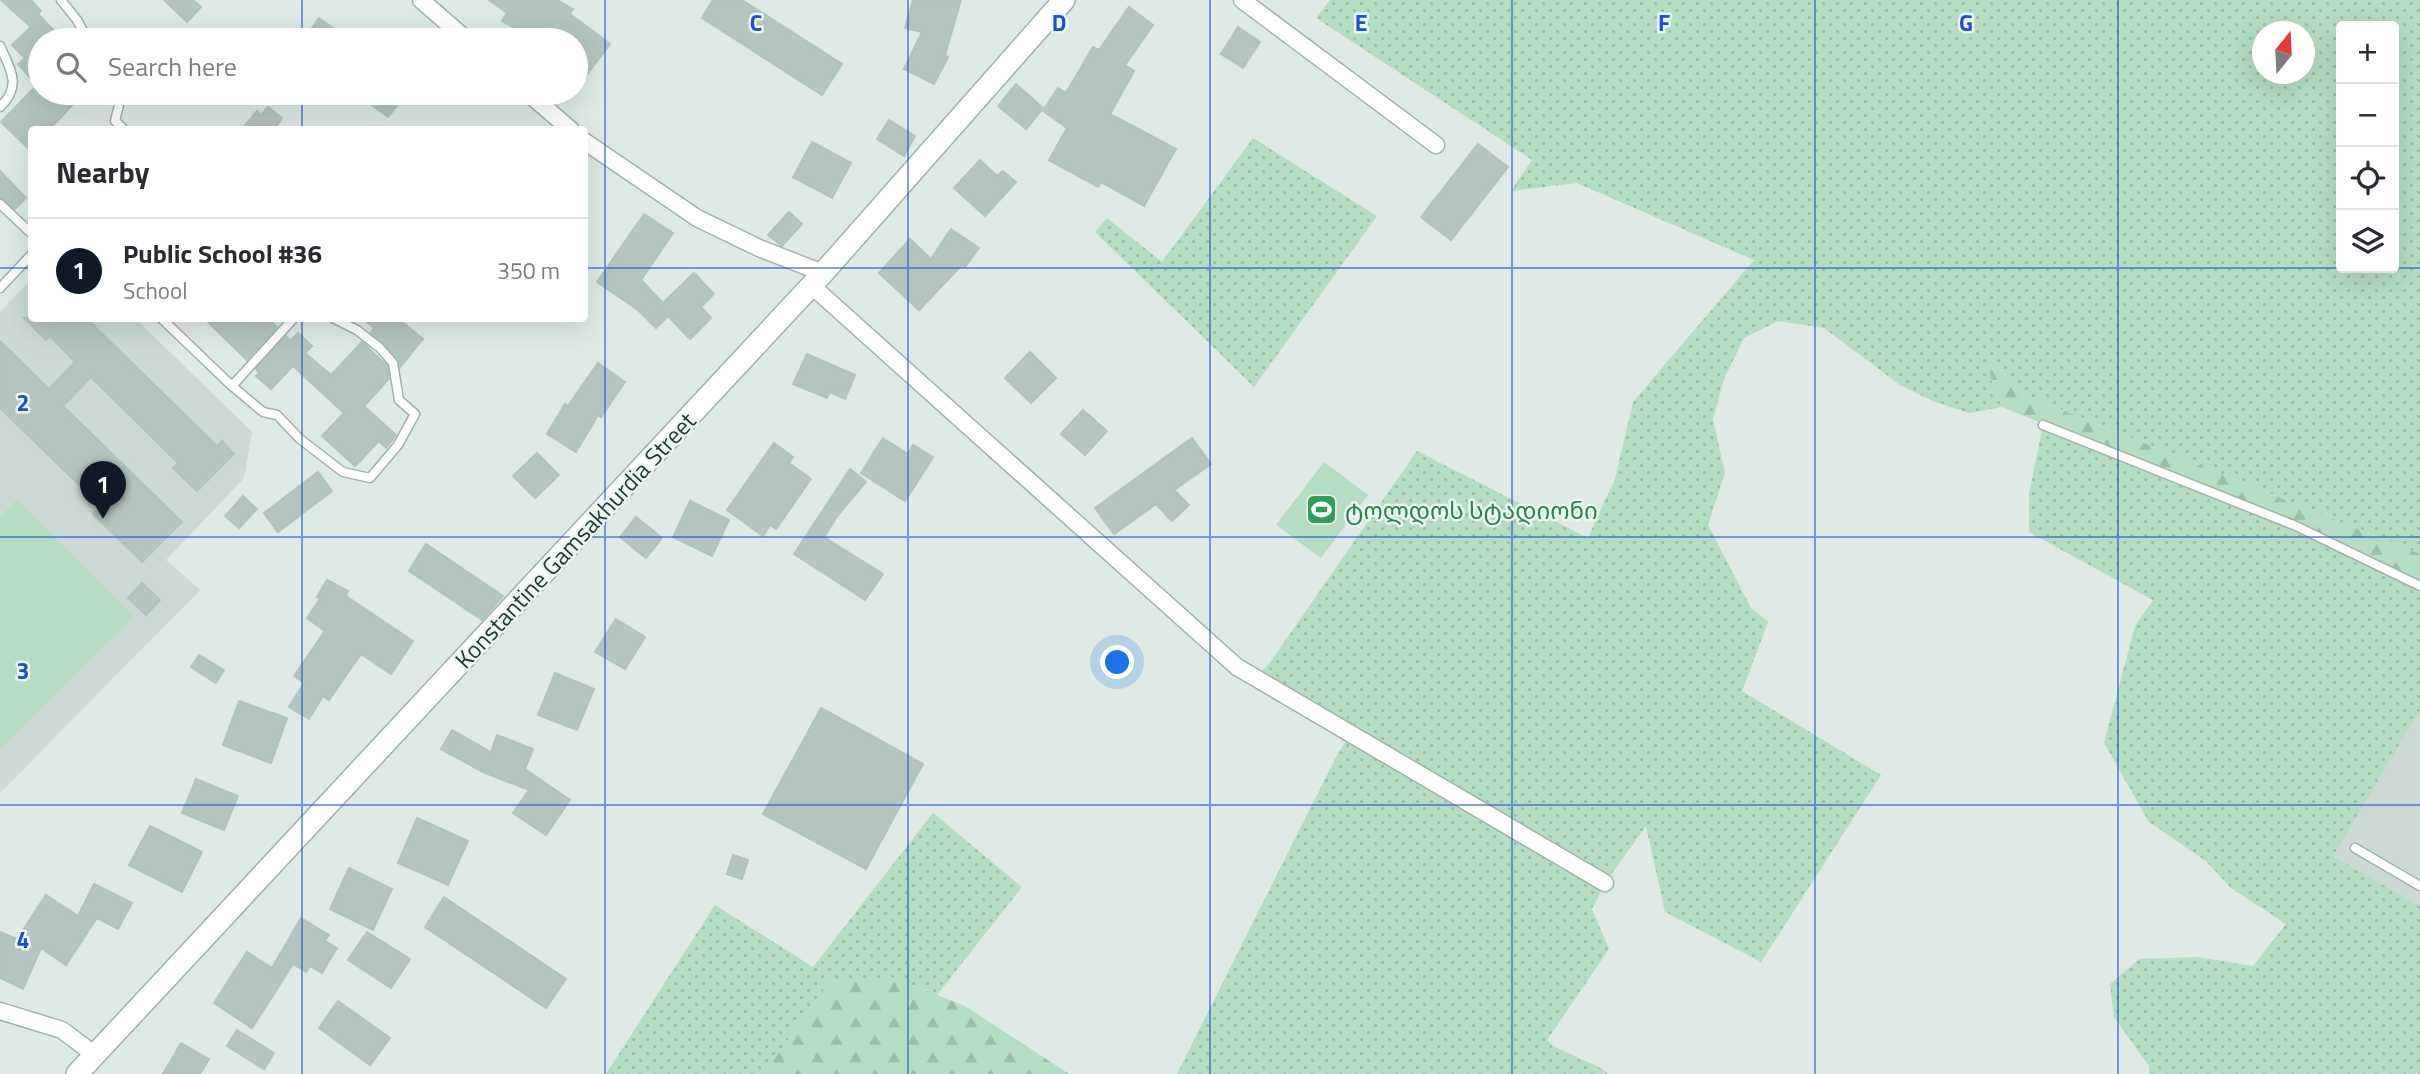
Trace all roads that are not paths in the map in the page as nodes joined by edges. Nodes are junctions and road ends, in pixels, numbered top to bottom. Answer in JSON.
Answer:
{"nodes":[{"id":1,"x":61,"y":0,"type":"edge"},
{"id":2,"x":421,"y":0,"type":"edge"},
{"id":3,"x":1065,"y":0,"type":"edge"},
{"id":4,"x":1242,"y":0,"type":"edge"},
{"id":5,"x":82,"y":28,"type":"edge"},
{"id":6,"x":453,"y":28,"type":"edge"},
{"id":7,"x":0,"y":46,"type":"edge"},
{"id":8,"x":119,"y":105,"type":"edge"},
{"id":9,"x":542,"y":105,"type":"edge"},
{"id":10,"x":0,"y":107,"type":"edge"},
{"id":11,"x":116,"y":121,"type":"junction"},
{"id":12,"x":113,"y":126,"type":"edge"},
{"id":13,"x":121,"y":126,"type":"edge"},
{"id":14,"x":565,"y":126,"type":"edge"},
{"id":15,"x":588,"y":144,"type":"edge"},
{"id":16,"x":1436,"y":145,"type":"dead end"},
{"id":17,"x":0,"y":204,"type":"edge"},
{"id":18,"x":28,"y":230,"type":"edge"},
{"id":19,"x":28,"y":258,"type":"edge"},
{"id":20,"x":818,"y":280,"type":"junction"},
{"id":21,"x":0,"y":288,"type":"edge"},
{"id":22,"x":165,"y":322,"type":"edge"},
{"id":23,"x":290,"y":322,"type":"edge"},
{"id":24,"x":341,"y":322,"type":"edge"},
{"id":25,"x":232,"y":386,"type":"junction"},
{"id":26,"x":2043,"y":425,"type":"dead end"},
{"id":27,"x":2420,"y":586,"type":"edge"},
{"id":28,"x":2355,"y":848,"type":"dead end"},
{"id":29,"x":1605,"y":883,"type":"dead end"},
{"id":30,"x":2420,"y":887,"type":"edge"},
{"id":31,"x":0,"y":1011,"type":"edge"},
{"id":32,"x":95,"y":1055,"type":"junction"},
{"id":33,"x":78,"y":1074,"type":"edge"}],
"edges":[{"from":1,"to":5,"type":"lane"},
{"from":2,"to":6,"type":"street"},
{"from":3,"to":20,"type":"street","name":"Konstantine Gamsakhurdia Street"},
{"from":4,"to":16,"type":"street"},
{"from":7,"to":10,"type":"lane"},
{"from":8,"to":11,"type":"lane"},
{"from":9,"to":14,"type":"street"},
{"from":11,"to":12,"type":"lane"},
{"from":11,"to":13,"type":"lane"},
{"from":15,"to":20,"type":"street"},
{"from":17,"to":18,"type":"lane"},
{"from":19,"to":21,"type":"lane"},
{"from":20,"to":29,"type":"street"},
{"from":20,"to":32,"type":"street","name":"Konstantine Gamsakhurdia Street"},
{"from":22,"to":25,"type":"lane"},
{"from":23,"to":25,"type":"lane"},
{"from":24,"to":25,"type":"lane"},
{"from":26,"to":27,"type":"lane"},
{"from":28,"to":30,"type":"lane"},
{"from":31,"to":32,"type":"street"},
{"from":32,"to":33,"type":"street","name":"Konstantine Gamsakhurdia Street"}]}
